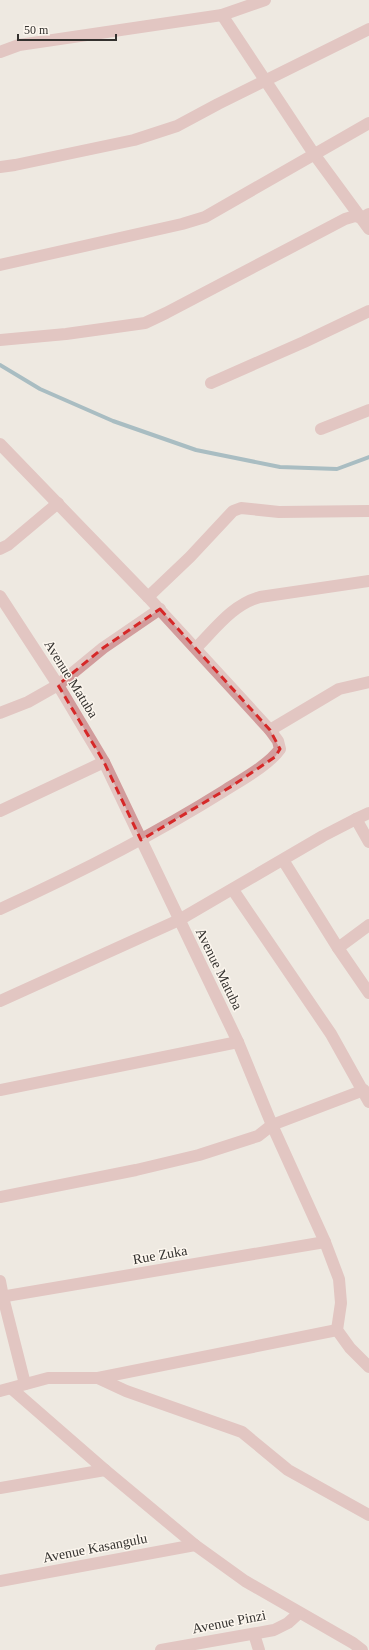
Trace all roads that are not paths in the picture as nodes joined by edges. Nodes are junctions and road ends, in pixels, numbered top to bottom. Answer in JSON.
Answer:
{"nodes":[{"id":1,"x":265,"y":0,"type":"edge"},
{"id":2,"x":222,"y":15,"type":"junction"},
{"id":3,"x":369,"y":29,"type":"edge"},
{"id":4,"x":0,"y":52,"type":"edge"},
{"id":5,"x":266,"y":81,"type":"junction"},
{"id":6,"x":369,"y":123,"type":"edge"},
{"id":7,"x":314,"y":154,"type":"junction"},
{"id":8,"x":0,"y":166,"type":"edge"},
{"id":9,"x":365,"y":216,"type":"edge"},
{"id":10,"x":369,"y":229,"type":"edge"},
{"id":11,"x":0,"y":265,"type":"edge"},
{"id":12,"x":369,"y":311,"type":"edge"},
{"id":13,"x":0,"y":340,"type":"edge"},
{"id":14,"x":211,"y":383,"type":"dead end"},
{"id":15,"x":369,"y":410,"type":"edge"},
{"id":16,"x":321,"y":429,"type":"dead end"},
{"id":17,"x":0,"y":444,"type":"edge"},
{"id":18,"x":58,"y":503,"type":"junction"},
{"id":19,"x":369,"y":511,"type":"edge"},
{"id":20,"x":0,"y":550,"type":"edge"},
{"id":21,"x":369,"y":580,"type":"edge"},
{"id":22,"x":0,"y":596,"type":"edge"},
{"id":23,"x":148,"y":597,"type":"junction"},
{"id":24,"x":160,"y":610,"type":"junction"},
{"id":25,"x":196,"y":648,"type":"junction"},
{"id":26,"x":369,"y":682,"type":"edge"},
{"id":27,"x":58,"y":685,"type":"junction"},
{"id":28,"x":0,"y":713,"type":"edge"},
{"id":29,"x":270,"y":730,"type":"junction"},
{"id":30,"x":104,"y":762,"type":"junction"},
{"id":31,"x":0,"y":811,"type":"edge"},
{"id":32,"x":369,"y":813,"type":"edge"},
{"id":33,"x":356,"y":819,"type":"junction"},
{"id":34,"x":141,"y":840,"type":"junction"},
{"id":35,"x":369,"y":842,"type":"edge"},
{"id":36,"x":283,"y":860,"type":"junction"},
{"id":37,"x":233,"y":890,"type":"junction"},
{"id":38,"x":0,"y":909,"type":"edge"},
{"id":39,"x":179,"y":920,"type":"junction"},
{"id":40,"x":369,"y":926,"type":"edge"},
{"id":41,"x":338,"y":948,"type":"junction"},
{"id":42,"x":369,"y":992,"type":"edge"},
{"id":43,"x":0,"y":1000,"type":"edge"},
{"id":44,"x":238,"y":1042,"type":"junction"},
{"id":45,"x":0,"y":1090,"type":"edge"},
{"id":46,"x":364,"y":1090,"type":"junction"},
{"id":47,"x":369,"y":1102,"type":"edge"},
{"id":48,"x":272,"y":1125,"type":"junction"},
{"id":49,"x":0,"y":1197,"type":"edge"},
{"id":50,"x":325,"y":1242,"type":"junction"},
{"id":51,"x":0,"y":1281,"type":"edge"},
{"id":52,"x":1,"y":1297,"type":"edge"},
{"id":53,"x":337,"y":1330,"type":"junction"},
{"id":54,"x":369,"y":1366,"type":"edge"},
{"id":55,"x":98,"y":1378,"type":"junction"},
{"id":56,"x":25,"y":1384,"type":"junction"},
{"id":57,"x":6,"y":1390,"type":"edge"},
{"id":58,"x":104,"y":1470,"type":"junction"},
{"id":59,"x":0,"y":1488,"type":"edge"},
{"id":60,"x":369,"y":1515,"type":"edge"},
{"id":61,"x":195,"y":1545,"type":"junction"},
{"id":62,"x":0,"y":1581,"type":"edge"},
{"id":63,"x":299,"y":1613,"type":"junction"},
{"id":64,"x":254,"y":1634,"type":"junction"},
{"id":65,"x":161,"y":1650,"type":"edge"},
{"id":66,"x":260,"y":1650,"type":"edge"},
{"id":67,"x":362,"y":1650,"type":"edge"}],
"edges":[{"from":1,"to":2,"type":"street"},
{"from":2,"to":4,"type":"street"},
{"from":2,"to":5,"type":"street"},
{"from":3,"to":5,"type":"street"},
{"from":5,"to":7,"type":"street"},
{"from":5,"to":8,"type":"street"},
{"from":6,"to":7,"type":"street"},
{"from":7,"to":9,"type":"street"},
{"from":7,"to":11,"type":"street"},
{"from":9,"to":10,"type":"street"},
{"from":9,"to":13,"type":"street"},
{"from":12,"to":14,"type":"street"},
{"from":15,"to":16,"type":"street"},
{"from":17,"to":18,"type":"street"},
{"from":18,"to":20,"type":"street"},
{"from":18,"to":23,"type":"street"},
{"from":19,"to":23,"type":"street"},
{"from":21,"to":25,"type":"street"},
{"from":22,"to":27,"type":"street","name":"Avenue Matuba"},
{"from":23,"to":24,"type":"street"},
{"from":24,"to":25,"type":"street"},
{"from":24,"to":27,"type":"street"},
{"from":25,"to":29,"type":"street"},
{"from":26,"to":29,"type":"street"},
{"from":27,"to":28,"type":"street"},
{"from":27,"to":30,"type":"street","name":"Avenue Matuba"},
{"from":29,"to":34,"type":"street"},
{"from":30,"to":31,"type":"street"},
{"from":30,"to":34,"type":"street","name":"Avenue Matuba"},
{"from":32,"to":33,"type":"street"},
{"from":33,"to":35,"type":"street"},
{"from":33,"to":36,"type":"street"},
{"from":34,"to":38,"type":"street"},
{"from":34,"to":39,"type":"street","name":"Avenue Matuba"},
{"from":36,"to":37,"type":"street"},
{"from":36,"to":41,"type":"street"},
{"from":37,"to":39,"type":"street"},
{"from":37,"to":46,"type":"street"},
{"from":39,"to":43,"type":"street"},
{"from":39,"to":44,"type":"street","name":"Avenue Matuba"},
{"from":40,"to":41,"type":"street"},
{"from":41,"to":42,"type":"street"},
{"from":44,"to":45,"type":"street"},
{"from":44,"to":48,"type":"street","name":"Avenue Matuba"},
{"from":46,"to":47,"type":"street"},
{"from":46,"to":48,"type":"street"},
{"from":48,"to":49,"type":"street"},
{"from":48,"to":50,"type":"street","name":"Avenue Matuba"},
{"from":50,"to":52,"type":"street","name":"Rue Zuka"},
{"from":50,"to":53,"type":"street","name":"Avenue Matuba"},
{"from":51,"to":52,"type":"street"},
{"from":52,"to":56,"type":"street"},
{"from":53,"to":54,"type":"street"},
{"from":53,"to":55,"type":"street"},
{"from":55,"to":56,"type":"street"},
{"from":55,"to":60,"type":"street"},
{"from":56,"to":57,"type":"street"},
{"from":57,"to":58,"type":"street"},
{"from":58,"to":59,"type":"street"},
{"from":58,"to":61,"type":"street"},
{"from":61,"to":62,"type":"street","name":"Avenue Kasangulu"},
{"from":61,"to":63,"type":"street"},
{"from":63,"to":64,"type":"street","name":"Avenue Pinzi"},
{"from":63,"to":67,"type":"street"},
{"from":64,"to":65,"type":"street","name":"Avenue Pinzi"},
{"from":64,"to":66,"type":"street"}]}
